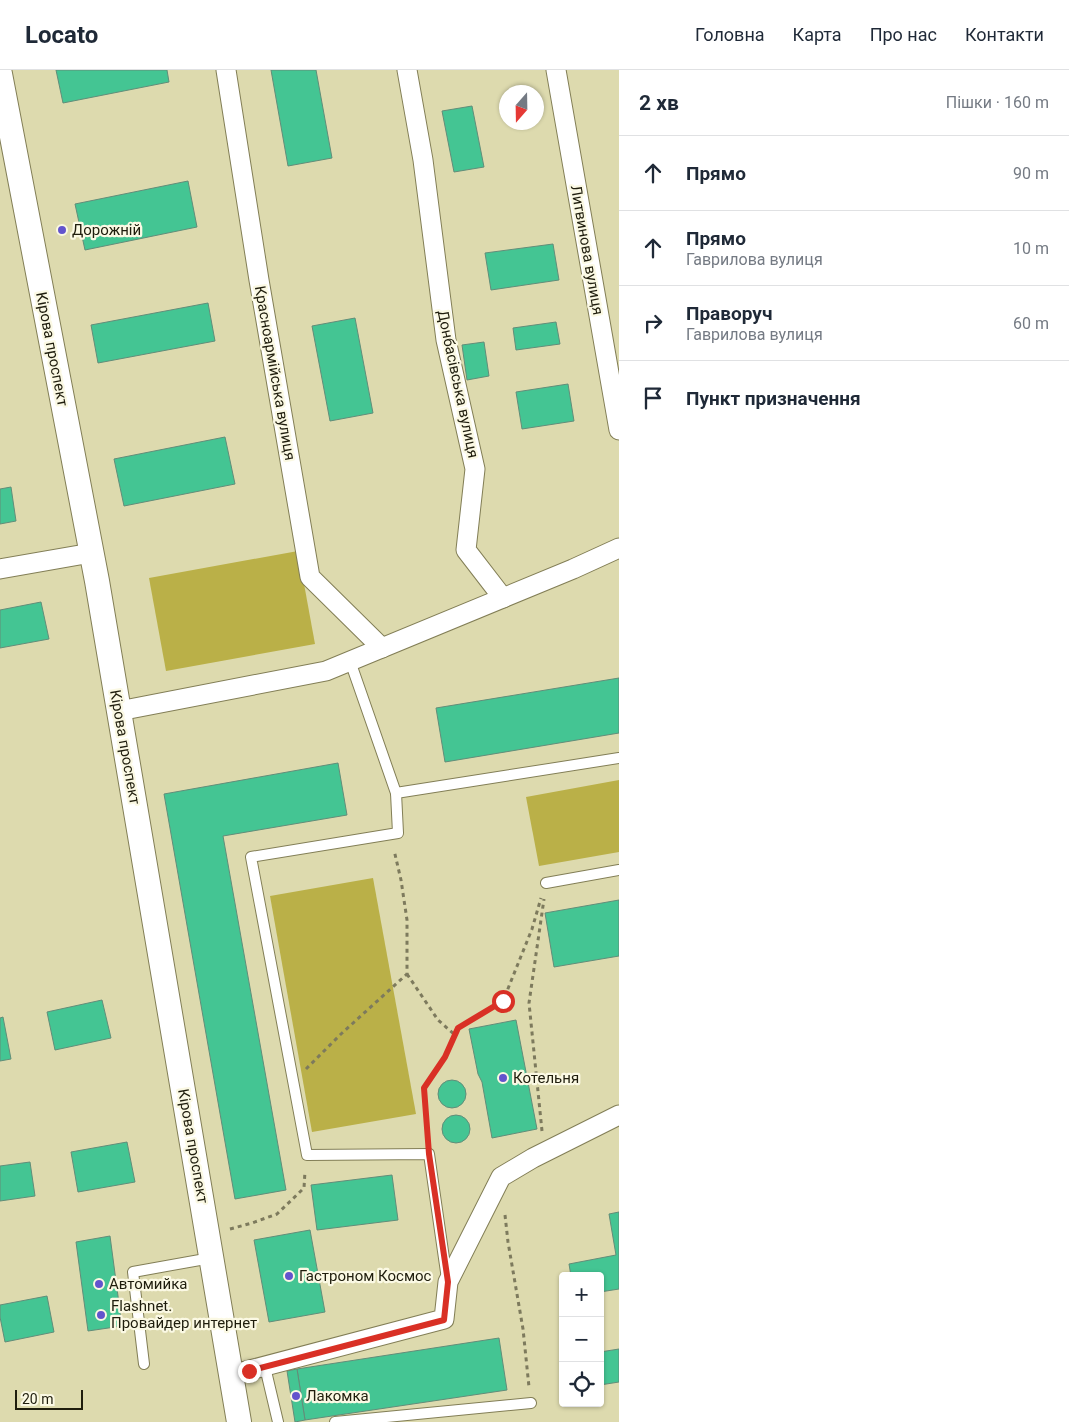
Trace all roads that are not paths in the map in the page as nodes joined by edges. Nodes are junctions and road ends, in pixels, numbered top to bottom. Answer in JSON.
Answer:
{"nodes":[{"id":1,"x":226,"y":70,"type":"edge"},
{"id":2,"x":407,"y":70,"type":"edge"},
{"id":3,"x":556,"y":70,"type":"edge"},
{"id":4,"x":0,"y":74,"type":"edge"},
{"id":5,"x":619,"y":430,"type":"edge"},
{"id":6,"x":619,"y":548,"type":"edge"},
{"id":7,"x":91,"y":553,"type":"junction"},
{"id":8,"x":0,"y":569,"type":"edge"},
{"id":9,"x":503,"y":598,"type":"junction"},
{"id":10,"x":382,"y":648,"type":"junction"},
{"id":11,"x":350,"y":661,"type":"junction"},
{"id":12,"x":119,"y":711,"type":"junction"},
{"id":13,"x":619,"y":758,"type":"edge"},
{"id":14,"x":396,"y":793,"type":"junction"},
{"id":15,"x":619,"y":870,"type":"edge"},
{"id":16,"x":546,"y":883,"type":"road end"},
{"id":17,"x":619,"y":1115,"type":"edge"},
{"id":18,"x":212,"y":1258,"type":"junction"},
{"id":19,"x":448,"y":1282,"type":"junction"},
{"id":20,"x":144,"y":1364,"type":"dead end"},
{"id":21,"x":265,"y":1367,"type":"junction"},
{"id":22,"x":231,"y":1375,"type":"junction"},
{"id":23,"x":531,"y":1403,"type":"road end"},
{"id":24,"x":239,"y":1422,"type":"edge"},
{"id":25,"x":278,"y":1422,"type":"edge"},
{"id":26,"x":336,"y":1422,"type":"edge"}],
"edges":[{"from":1,"to":10,"type":"street","name":"Красноармійська вулиця"},
{"from":2,"to":9,"type":"street","name":"Донбасівська вулиця"},
{"from":3,"to":5,"type":"street","name":"Литвинова вулиця"},
{"from":4,"to":7,"type":"street","name":"Кірова проспект"},
{"from":6,"to":9,"type":"street"},
{"from":7,"to":8,"type":"street"},
{"from":7,"to":12,"type":"street","name":"Кірова проспект"},
{"from":9,"to":10,"type":"street"},
{"from":10,"to":11,"type":"street"},
{"from":11,"to":12,"type":"street"},
{"from":11,"to":14,"type":"lane"},
{"from":12,"to":18,"type":"street","name":"Кірова проспект"},
{"from":13,"to":14,"type":"lane"},
{"from":14,"to":19,"type":"lane"},
{"from":15,"to":16,"type":"lane"},
{"from":17,"to":19,"type":"street"},
{"from":18,"to":20,"type":"lane"},
{"from":18,"to":22,"type":"street","name":"Кірова проспект"},
{"from":19,"to":21,"type":"street"},
{"from":21,"to":22,"type":"street"},
{"from":21,"to":25,"type":"lane"},
{"from":22,"to":24,"type":"street","name":"Кірова проспект"},
{"from":23,"to":26,"type":"lane"}]}
